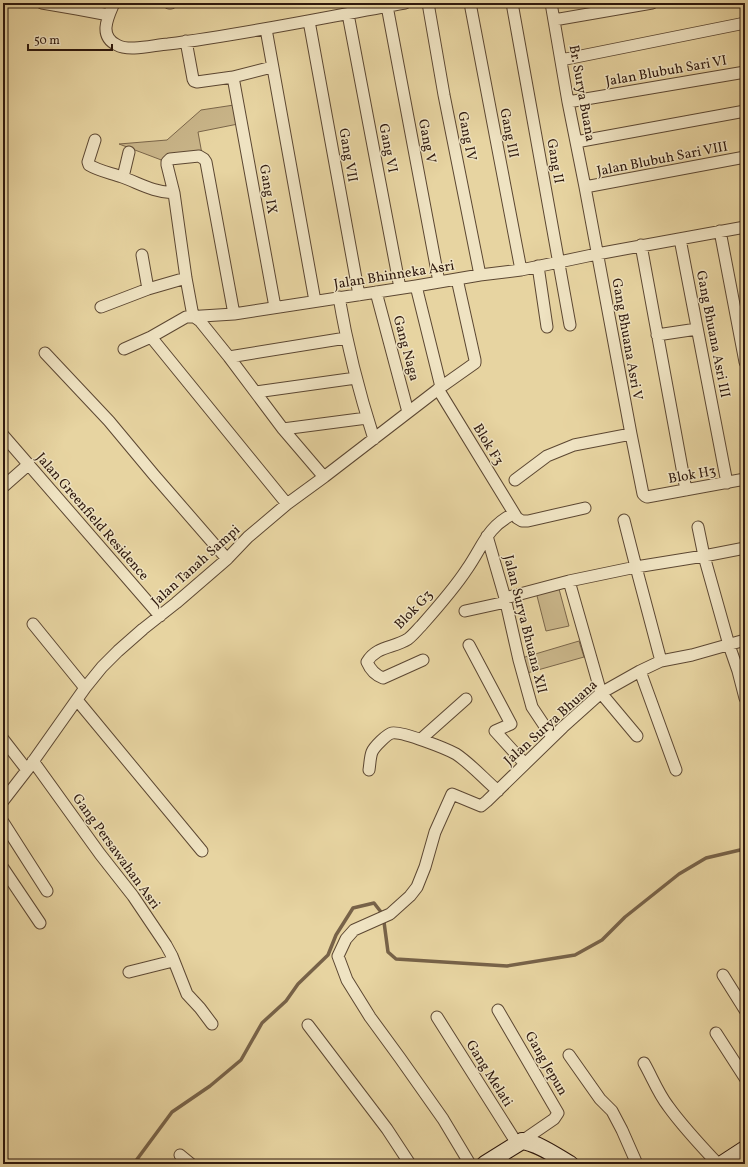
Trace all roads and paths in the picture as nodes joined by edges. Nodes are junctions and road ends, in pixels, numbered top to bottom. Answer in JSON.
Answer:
{"nodes":[{"id":1,"x":42,"y":3,"type":"edge"},
{"id":2,"x":114,"y":3,"type":"edge"},
{"id":3,"x":405,"y":3,"type":"edge"},
{"id":4,"x":428,"y":3,"type":"edge"},
{"id":5,"x":470,"y":3,"type":"edge"},
{"id":6,"x":512,"y":3,"type":"edge"},
{"id":7,"x":551,"y":3,"type":"edge"},
{"id":8,"x":652,"y":3,"type":"edge"},
{"id":9,"x":387,"y":6,"type":"junction"},
{"id":10,"x":348,"y":14,"type":"junction"},
{"id":11,"x":109,"y":15,"type":"junction"},
{"id":12,"x":554,"y":20,"type":"junction"},
{"id":13,"x":309,"y":21,"type":"junction"},
{"id":14,"x":745,"y":23,"type":"edge"},
{"id":15,"x":266,"y":29,"type":"junction"},
{"id":16,"x":186,"y":41,"type":"junction"},
{"id":17,"x":561,"y":60,"type":"junction"},
{"id":18,"x":272,"y":67,"type":"junction"},
{"id":19,"x":745,"y":72,"type":"edge"},
{"id":20,"x":233,"y":77,"type":"junction"},
{"id":21,"x":568,"y":102,"type":"junction"},
{"id":22,"x":745,"y":111,"type":"edge"},
{"id":23,"x":95,"y":140,"type":"dead end"},
{"id":24,"x":576,"y":142,"type":"junction"},
{"id":25,"x":128,"y":152,"type":"dead end"},
{"id":26,"x":745,"y":157,"type":"edge"},
{"id":27,"x":122,"y":177,"type":"junction"},
{"id":28,"x":585,"y":187,"type":"junction"},
{"id":29,"x":174,"y":193,"type":"junction"},
{"id":30,"x":745,"y":227,"type":"edge"},
{"id":31,"x":720,"y":231,"type":"junction"},
{"id":32,"x":680,"y":239,"type":"junction"},
{"id":33,"x":641,"y":246,"type":"junction"},
{"id":34,"x":597,"y":254,"type":"junction"},
{"id":35,"x":142,"y":255,"type":"dead end"},
{"id":36,"x":560,"y":262,"type":"junction"},
{"id":37,"x":538,"y":266,"type":"junction"},
{"id":38,"x":521,"y":270,"type":"junction"},
{"id":39,"x":480,"y":275,"type":"junction"},
{"id":40,"x":186,"y":278,"type":"junction"},
{"id":41,"x":457,"y":280,"type":"junction"},
{"id":42,"x":439,"y":282,"type":"junction"},
{"id":43,"x":416,"y":286,"type":"junction"},
{"id":44,"x":400,"y":288,"type":"junction"},
{"id":45,"x":148,"y":289,"type":"junction"},
{"id":46,"x":376,"y":292,"type":"junction"},
{"id":47,"x":359,"y":295,"type":"junction"},
{"id":48,"x":339,"y":298,"type":"junction"},
{"id":49,"x":315,"y":301,"type":"junction"},
{"id":50,"x":101,"y":307,"type":"dead end"},
{"id":51,"x":275,"y":307,"type":"junction"},
{"id":52,"x":234,"y":314,"type":"junction"},
{"id":53,"x":193,"y":316,"type":"junction"},
{"id":54,"x":570,"y":324,"type":"dead end"},
{"id":55,"x":547,"y":327,"type":"dead end"},
{"id":56,"x":697,"y":329,"type":"junction"},
{"id":57,"x":657,"y":335,"type":"junction"},
{"id":58,"x":152,"y":337,"type":"junction"},
{"id":59,"x":346,"y":338,"type":"junction"},
{"id":60,"x":124,"y":349,"type":"dead end"},
{"id":61,"x":45,"y":353,"type":"dead end"},
{"id":62,"x":229,"y":357,"type":"junction"},
{"id":63,"x":745,"y":362,"type":"edge"},
{"id":64,"x":356,"y":378,"type":"junction"},
{"id":65,"x":440,"y":388,"type":"junction"},
{"id":66,"x":256,"y":392,"type":"junction"},
{"id":67,"x":408,"y":412,"type":"junction"},
{"id":68,"x":367,"y":418,"type":"junction"},
{"id":69,"x":283,"y":429,"type":"junction"},
{"id":70,"x":631,"y":434,"type":"junction"},
{"id":71,"x":3,"y":435,"type":"edge"},
{"id":72,"x":374,"y":439,"type":"junction"},
{"id":73,"x":29,"y":464,"type":"junction"},
{"id":74,"x":324,"y":477,"type":"junction"},
{"id":75,"x":745,"y":479,"type":"edge"},
{"id":76,"x":515,"y":480,"type":"dead end"},
{"id":77,"x":727,"y":482,"type":"junction"},
{"id":78,"x":4,"y":486,"type":"edge"},
{"id":79,"x":686,"y":490,"type":"junction"},
{"id":80,"x":644,"y":496,"type":"joint"},
{"id":81,"x":287,"y":504,"type":"junction"},
{"id":82,"x":585,"y":508,"type":"dead end"},
{"id":83,"x":513,"y":514,"type":"junction"},
{"id":84,"x":624,"y":520,"type":"dead end"},
{"id":85,"x":698,"y":527,"type":"dead end"},
{"id":86,"x":487,"y":536,"type":"junction"},
{"id":87,"x":745,"y":548,"type":"edge"},
{"id":88,"x":704,"y":556,"type":"junction"},
{"id":89,"x":227,"y":558,"type":"junction"},
{"id":90,"x":636,"y":567,"type":"junction"},
{"id":91,"x":569,"y":581,"type":"junction"},
{"id":92,"x":506,"y":600,"type":"junction"},
{"id":93,"x":465,"y":611,"type":"dead end"},
{"id":94,"x":160,"y":616,"type":"junction"},
{"id":95,"x":33,"y":624,"type":"dead end"},
{"id":96,"x":745,"y":640,"type":"edge"},
{"id":97,"x":469,"y":645,"type":"dead end"},
{"id":98,"x":729,"y":645,"type":"junction"},
{"id":99,"x":423,"y":660,"type":"dead end"},
{"id":100,"x":661,"y":661,"type":"junction"},
{"id":101,"x":742,"y":670,"type":"edge"},
{"id":102,"x":640,"y":671,"type":"junction"},
{"id":103,"x":85,"y":688,"type":"junction"},
{"id":104,"x":601,"y":693,"type":"junction"},
{"id":105,"x":745,"y":698,"type":"edge"},
{"id":106,"x":466,"y":699,"type":"dead end"},
{"id":107,"x":77,"y":700,"type":"junction"},
{"id":108,"x":637,"y":736,"type":"dead end"},
{"id":109,"x":552,"y":737,"type":"junction"},
{"id":110,"x":3,"y":739,"type":"edge"},
{"id":111,"x":421,"y":739,"type":"junction"},
{"id":112,"x":33,"y":761,"type":"junction"},
{"id":113,"x":524,"y":764,"type":"junction"},
{"id":114,"x":27,"y":770,"type":"junction"},
{"id":115,"x":369,"y":770,"type":"dead end"},
{"id":116,"x":676,"y":770,"type":"dead end"},
{"id":117,"x":498,"y":791,"type":"junction"},
{"id":118,"x":3,"y":801,"type":"edge"},
{"id":119,"x":3,"y":822,"type":"edge"},
{"id":120,"x":202,"y":852,"type":"dead end"},
{"id":121,"x":3,"y":868,"type":"edge"},
{"id":122,"x":47,"y":891,"type":"dead end"},
{"id":123,"x":40,"y":923,"type":"dead end"},
{"id":124,"x":173,"y":961,"type":"junction"},
{"id":125,"x":129,"y":972,"type":"dead end"},
{"id":126,"x":723,"y":975,"type":"dead end"},
{"id":127,"x":498,"y":1010,"type":"dead end"},
{"id":128,"x":745,"y":1010,"type":"edge"},
{"id":129,"x":437,"y":1017,"type":"dead end"},
{"id":130,"x":212,"y":1024,"type":"dead end"},
{"id":131,"x":308,"y":1025,"type":"dead end"},
{"id":132,"x":716,"y":1033,"type":"dead end"},
{"id":133,"x":569,"y":1055,"type":"dead end"},
{"id":134,"x":644,"y":1063,"type":"dead end"},
{"id":135,"x":745,"y":1078,"type":"edge"},
{"id":136,"x":520,"y":1143,"type":"junction"},
{"id":137,"x":745,"y":1149,"type":"edge"},
{"id":138,"x":180,"y":1155,"type":"dead end"},
{"id":139,"x":191,"y":1164,"type":"edge"},
{"id":140,"x":410,"y":1164,"type":"edge"},
{"id":141,"x":470,"y":1164,"type":"edge"},
{"id":142,"x":485,"y":1164,"type":"edge"},
{"id":143,"x":570,"y":1164,"type":"edge"},
{"id":144,"x":637,"y":1164,"type":"edge"},
{"id":145,"x":718,"y":1164,"type":"edge"},
{"id":146,"x":722,"y":1164,"type":"edge"}],
"edges":[{"from":1,"to":11,"type":"street"},
{"from":2,"to":11,"type":"street"},
{"from":3,"to":9,"type":"street"},
{"from":4,"to":39,"type":"street","name":"Gang IV"},
{"from":5,"to":38,"type":"street","name":"Gang III"},
{"from":6,"to":36,"type":"street","name":"Gang II"},
{"from":7,"to":12,"type":"street","name":"Br. Surya Buana"},
{"from":8,"to":12,"type":"street"},
{"from":9,"to":10,"type":"street"},
{"from":9,"to":42,"type":"street","name":"Gang V"},
{"from":10,"to":13,"type":"street"},
{"from":10,"to":44,"type":"street","name":"Gang VI"},
{"from":11,"to":16,"type":"street"},
{"from":12,"to":17,"type":"street","name":"Br. Surya Buana"},
{"from":13,"to":15,"type":"street"},
{"from":13,"to":47,"type":"street","name":"Gang VII"},
{"from":14,"to":17,"type":"street"},
{"from":15,"to":16,"type":"street"},
{"from":15,"to":18,"type":"street"},
{"from":16,"to":20,"type":"street"},
{"from":17,"to":21,"type":"street","name":"Br. Surya Buana"},
{"from":18,"to":20,"type":"street"},
{"from":18,"to":49,"type":"street"},
{"from":19,"to":21,"type":"street","name":"Jalan Blubuh Sari VI"},
{"from":20,"to":51,"type":"street","name":"Gang IX"},
{"from":21,"to":24,"type":"street","name":"Br. Surya Buana"},
{"from":22,"to":24,"type":"street"},
{"from":23,"to":27,"type":"street"},
{"from":24,"to":28,"type":"street","name":"Br. Surya Buana"},
{"from":25,"to":27,"type":"street"},
{"from":26,"to":28,"type":"street","name":"Jalan Blubuh Sari VIII"},
{"from":27,"to":29,"type":"street"},
{"from":28,"to":34,"type":"street","name":"Gang Bhuana Asri V"},
{"from":29,"to":40,"type":"street"},
{"from":29,"to":52,"type":"street"},
{"from":30,"to":31,"type":"street","name":"Jalan Bhinneka Asri"},
{"from":31,"to":32,"type":"street","name":"Jalan Bhinneka Asri"},
{"from":31,"to":63,"type":"street"},
{"from":32,"to":33,"type":"street","name":"Jalan Bhinneka Asri"},
{"from":32,"to":56,"type":"street","name":"Gang Bhuana Asri III"},
{"from":33,"to":34,"type":"street","name":"Jalan Bhinneka Asri"},
{"from":33,"to":57,"type":"street"},
{"from":34,"to":36,"type":"street","name":"Jalan Bhinneka Asri"},
{"from":34,"to":70,"type":"street","name":"Gang Bhuana Asri V"},
{"from":35,"to":45,"type":"street"},
{"from":36,"to":37,"type":"street","name":"Jalan Bhinneka Asri"},
{"from":36,"to":54,"type":"street","name":"Gang II"},
{"from":37,"to":38,"type":"street","name":"Jalan Bhinneka Asri"},
{"from":37,"to":55,"type":"street"},
{"from":38,"to":39,"type":"street","name":"Jalan Bhinneka Asri"},
{"from":39,"to":41,"type":"street","name":"Jalan Bhinneka Asri"},
{"from":40,"to":45,"type":"street"},
{"from":40,"to":53,"type":"street"},
{"from":41,"to":42,"type":"street","name":"Jalan Bhinneka Asri"},
{"from":41,"to":65,"type":"street","name":"Jalan Tanah Sampi"},
{"from":42,"to":43,"type":"street","name":"Jalan Bhinneka Asri"},
{"from":43,"to":44,"type":"street","name":"Jalan Bhinneka Asri"},
{"from":43,"to":65,"type":"street","name":"Blok F3"},
{"from":44,"to":46,"type":"street","name":"Jalan Bhinneka Asri"},
{"from":45,"to":50,"type":"street"},
{"from":46,"to":47,"type":"street","name":"Jalan Bhinneka Asri"},
{"from":46,"to":67,"type":"street","name":"Gang Naga"},
{"from":47,"to":48,"type":"street","name":"Jalan Bhinneka Asri"},
{"from":48,"to":49,"type":"street","name":"Jalan Bhinneka Asri"},
{"from":48,"to":59,"type":"street"},
{"from":49,"to":51,"type":"street","name":"Jalan Bhinneka Asri"},
{"from":51,"to":52,"type":"street","name":"Jalan Bhinneka Asri"},
{"from":52,"to":53,"type":"street","name":"Jalan Bhinneka Asri"},
{"from":53,"to":58,"type":"street","name":"Jalan Bhinneka Asri"},
{"from":53,"to":62,"type":"street"},
{"from":56,"to":57,"type":"street"},
{"from":56,"to":77,"type":"street","name":"Gang Bhuana Asri III"},
{"from":57,"to":79,"type":"street"},
{"from":58,"to":60,"type":"street","name":"Jalan Bhinneka Asri"},
{"from":58,"to":81,"type":"street"},
{"from":59,"to":62,"type":"street"},
{"from":59,"to":64,"type":"street"},
{"from":61,"to":89,"type":"street"},
{"from":62,"to":66,"type":"street"},
{"from":64,"to":66,"type":"street"},
{"from":64,"to":68,"type":"street"},
{"from":65,"to":67,"type":"street","name":"Jalan Tanah Sampi"},
{"from":65,"to":83,"type":"street","name":"Blok F3"},
{"from":66,"to":69,"type":"street"},
{"from":67,"to":72,"type":"street","name":"Jalan Tanah Sampi"},
{"from":68,"to":69,"type":"street"},
{"from":68,"to":72,"type":"street"},
{"from":69,"to":74,"type":"street"},
{"from":70,"to":76,"type":"street"},
{"from":70,"to":80,"type":"street","name":"Gang Bhuana Asri V"},
{"from":71,"to":73,"type":"street","name":"Jalan Greenfield Residence"},
{"from":72,"to":74,"type":"street","name":"Jalan Tanah Sampi"},
{"from":73,"to":78,"type":"street"},
{"from":73,"to":94,"type":"street","name":"Jalan Greenfield Residence"},
{"from":74,"to":81,"type":"street","name":"Jalan Tanah Sampi"},
{"from":75,"to":77,"type":"street","name":"Blok H3"},
{"from":77,"to":79,"type":"street","name":"Blok H3"},
{"from":79,"to":80,"type":"street","name":"Blok H3"},
{"from":81,"to":89,"type":"street","name":"Jalan Tanah Sampi"},
{"from":82,"to":83,"type":"street"},
{"from":83,"to":86,"type":"street","name":"Blok G3"},
{"from":84,"to":90,"type":"street"},
{"from":85,"to":88,"type":"street"},
{"from":86,"to":92,"type":"street","name":"Jalan Surya Bhuana XII"},
{"from":86,"to":99,"type":"street","name":"Blok G3"},
{"from":87,"to":88,"type":"street"},
{"from":88,"to":90,"type":"street"},
{"from":88,"to":98,"type":"street"},
{"from":89,"to":94,"type":"street","name":"Jalan Tanah Sampi"},
{"from":90,"to":91,"type":"street"},
{"from":90,"to":100,"type":"street"},
{"from":91,"to":92,"type":"street"},
{"from":91,"to":104,"type":"street"},
{"from":92,"to":93,"type":"street"},
{"from":92,"to":109,"type":"street","name":"Jalan Surya Bhuana XII"},
{"from":94,"to":103,"type":"street","name":"Jalan Tanah Sampi"},
{"from":95,"to":103,"type":"street"},
{"from":96,"to":98,"type":"street","name":"Jalan Surya Bhuana"},
{"from":97,"to":113,"type":"street"},
{"from":98,"to":100,"type":"street","name":"Jalan Surya Bhuana"},
{"from":98,"to":101,"type":"street"},
{"from":100,"to":102,"type":"street","name":"Jalan Surya Bhuana"},
{"from":101,"to":105,"type":"street"},
{"from":102,"to":104,"type":"street","name":"Jalan Surya Bhuana"},
{"from":102,"to":116,"type":"street"},
{"from":103,"to":107,"type":"street","name":"Jalan Tanah Sampi"},
{"from":104,"to":108,"type":"street"},
{"from":104,"to":109,"type":"street","name":"Jalan Surya Bhuana"},
{"from":106,"to":111,"type":"street"},
{"from":107,"to":112,"type":"street","name":"Jalan Tanah Sampi"},
{"from":107,"to":120,"type":"street"},
{"from":109,"to":113,"type":"street","name":"Jalan Surya Bhuana"},
{"from":110,"to":114,"type":"street"},
{"from":111,"to":115,"type":"street"},
{"from":111,"to":117,"type":"street"},
{"from":112,"to":114,"type":"street","name":"Jalan Tanah Sampi"},
{"from":112,"to":124,"type":"street","name":"Gang Persawahan Asri"},
{"from":113,"to":117,"type":"street","name":"Jalan Surya Bhuana"},
{"from":114,"to":118,"type":"street","name":"Jalan Tanah Sampi"},
{"from":117,"to":141,"type":"street","name":"Jalan Surya Bhuana"},
{"from":119,"to":122,"type":"street"},
{"from":121,"to":123,"type":"street"},
{"from":124,"to":125,"type":"street"},
{"from":124,"to":130,"type":"street","name":"Gang Persawahan Asri"},
{"from":126,"to":128,"type":"street"},
{"from":127,"to":136,"type":"street","name":"Gang Jepun"},
{"from":129,"to":136,"type":"street","name":"Gang Melati"},
{"from":131,"to":140,"type":"street"},
{"from":132,"to":135,"type":"street"},
{"from":133,"to":144,"type":"street"},
{"from":134,"to":145,"type":"street"},
{"from":136,"to":142,"type":"street"},
{"from":136,"to":143,"type":"street"},
{"from":137,"to":146,"type":"street"},
{"from":138,"to":139,"type":"street"}]}
